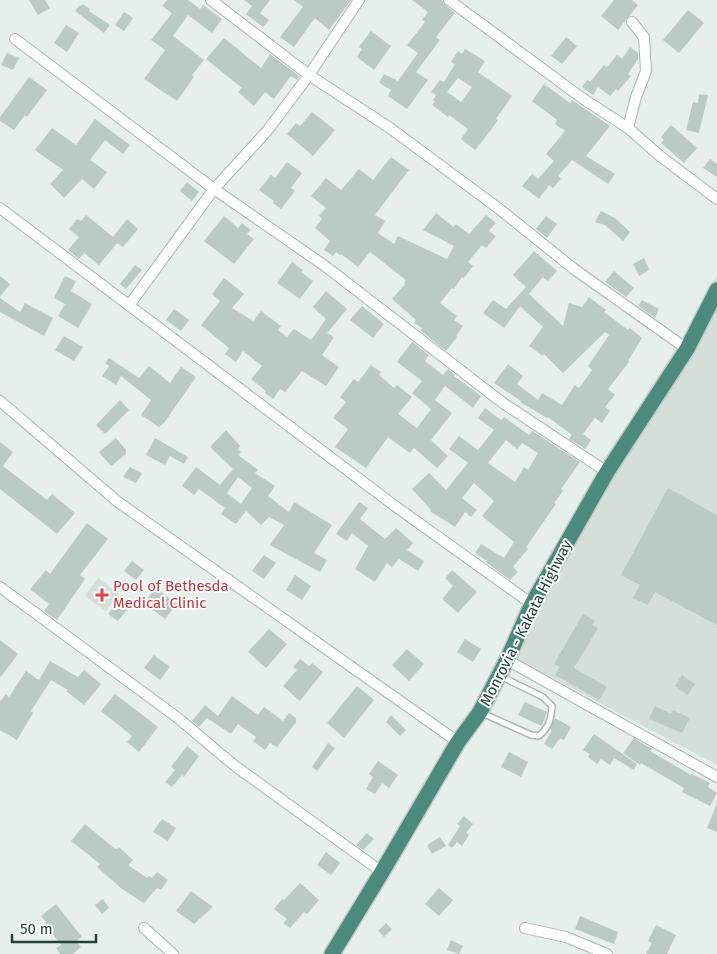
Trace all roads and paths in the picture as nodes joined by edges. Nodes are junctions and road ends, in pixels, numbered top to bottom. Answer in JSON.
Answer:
{"nodes":[{"id":1,"x":210,"y":0,"type":"edge"},
{"id":2,"x":359,"y":0,"type":"edge"},
{"id":3,"x":449,"y":0,"type":"edge"},
{"id":4,"x":632,"y":22,"type":"dead end"},
{"id":5,"x":15,"y":38,"type":"dead end"},
{"id":6,"x":309,"y":74,"type":"junction"},
{"id":7,"x":628,"y":128,"type":"junction"},
{"id":8,"x":214,"y":189,"type":"junction"},
{"id":9,"x":717,"y":199,"type":"edge"},
{"id":10,"x":0,"y":208,"type":"edge"},
{"id":11,"x":717,"y":290,"type":"edge"},
{"id":12,"x":130,"y":304,"type":"junction"},
{"id":13,"x":687,"y":349,"type":"junction"},
{"id":14,"x":0,"y":402,"type":"edge"},
{"id":15,"x":607,"y":472,"type":"junction"},
{"id":16,"x":0,"y":587,"type":"edge"},
{"id":17,"x":532,"y":604,"type":"junction"},
{"id":18,"x":507,"y":660,"type":"junction"},
{"id":19,"x":498,"y":676,"type":"junction"},
{"id":20,"x":480,"y":712,"type":"junction"},
{"id":21,"x":458,"y":742,"type":"junction"},
{"id":22,"x":717,"y":777,"type":"edge"},
{"id":23,"x":382,"y":872,"type":"junction"},
{"id":24,"x":144,"y":928,"type":"dead end"},
{"id":25,"x":525,"y":928,"type":"dead end"},
{"id":26,"x":173,"y":954,"type":"edge"},
{"id":27,"x":332,"y":954,"type":"edge"},
{"id":28,"x":607,"y":954,"type":"edge"}],
"edges":[{"from":1,"to":6,"type":"street"},
{"from":2,"to":6,"type":"street"},
{"from":3,"to":7,"type":"street"},
{"from":4,"to":7,"type":"street"},
{"from":5,"to":8,"type":"street"},
{"from":6,"to":8,"type":"street"},
{"from":6,"to":13,"type":"street"},
{"from":7,"to":9,"type":"street"},
{"from":8,"to":12,"type":"street"},
{"from":8,"to":15,"type":"street"},
{"from":10,"to":12,"type":"street"},
{"from":11,"to":13,"type":"highway","name":"Monrovia - Kakata Highway"},
{"from":12,"to":17,"type":"street"},
{"from":13,"to":15,"type":"highway","name":"Monrovia - Kakata Highway"},
{"from":14,"to":21,"type":"street"},
{"from":15,"to":17,"type":"highway","name":"Monrovia - Kakata Highway"},
{"from":16,"to":23,"type":"street"},
{"from":17,"to":18,"type":"highway","name":"Monrovia - Kakata Highway"},
{"from":18,"to":19,"type":"highway","name":"Monrovia - Kakata Highway"},
{"from":18,"to":22,"type":"street"},
{"from":19,"to":20,"type":"highway","name":"Monrovia - Kakata Highway"},
{"from":19,"to":20,"type":"lane"},
{"from":20,"to":21,"type":"highway","name":"Monrovia - Kakata Highway"},
{"from":21,"to":23,"type":"highway","name":"Monrovia - Kakata Highway"},
{"from":23,"to":27,"type":"highway","name":"Monrovia - Kakata Highway"},
{"from":24,"to":26,"type":"street"},
{"from":25,"to":28,"type":"street"}]}
